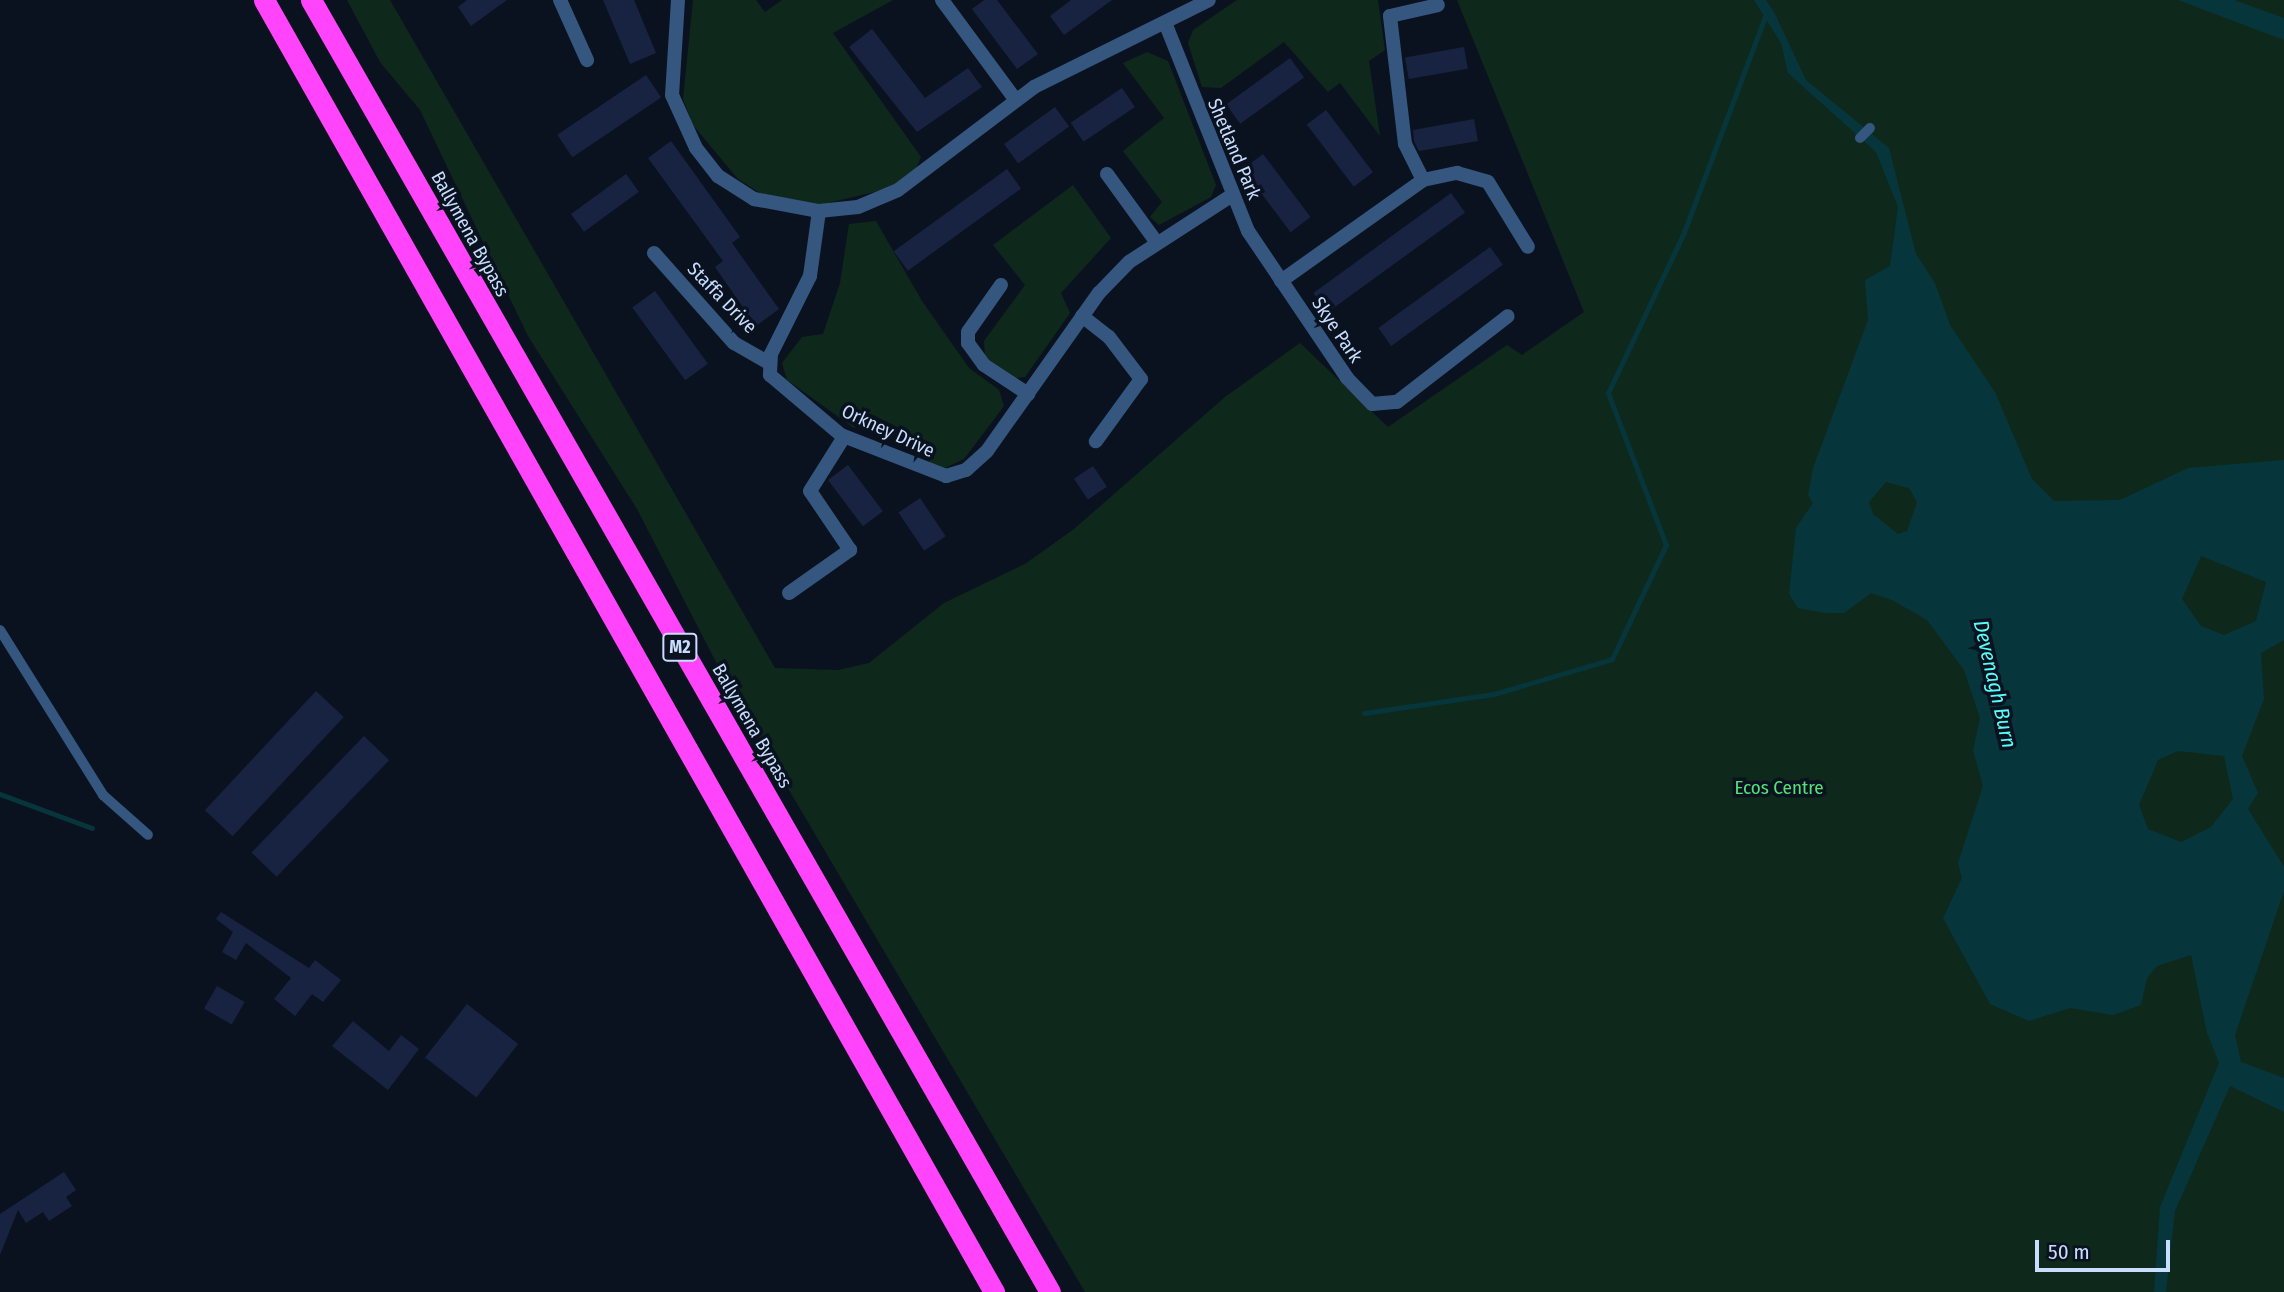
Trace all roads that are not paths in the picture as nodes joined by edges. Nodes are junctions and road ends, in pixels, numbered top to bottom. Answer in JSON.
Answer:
{"nodes":[{"id":1,"x":264,"y":0,"type":"edge"},
{"id":2,"x":311,"y":0,"type":"edge"},
{"id":3,"x":560,"y":0,"type":"edge"},
{"id":4,"x":678,"y":0,"type":"edge"},
{"id":5,"x":942,"y":0,"type":"edge"},
{"id":6,"x":1209,"y":0,"type":"edge"},
{"id":7,"x":1438,"y":5,"type":"dead end"},
{"id":8,"x":1166,"y":25,"type":"junction"},
{"id":9,"x":587,"y":60,"type":"dead end"},
{"id":10,"x":1015,"y":99,"type":"junction"},
{"id":11,"x":1870,"y":128,"type":"dead end"},
{"id":12,"x":1860,"y":138,"type":"dead end"},
{"id":13,"x":1107,"y":174,"type":"dead end"},
{"id":14,"x":1423,"y":180,"type":"junction"},
{"id":15,"x":1232,"y":195,"type":"junction"},
{"id":16,"x":819,"y":211,"type":"junction"},
{"id":17,"x":1155,"y":240,"type":"junction"},
{"id":18,"x":1528,"y":247,"type":"dead end"},
{"id":19,"x":654,"y":253,"type":"dead end"},
{"id":20,"x":1281,"y":281,"type":"junction"},
{"id":21,"x":1001,"y":285,"type":"dead end"},
{"id":22,"x":1082,"y":316,"type":"junction"},
{"id":23,"x":1508,"y":316,"type":"dead end"},
{"id":24,"x":769,"y":363,"type":"junction"},
{"id":25,"x":1028,"y":394,"type":"junction"},
{"id":26,"x":844,"y":437,"type":"junction"},
{"id":27,"x":1096,"y":441,"type":"dead end"},
{"id":28,"x":789,"y":593,"type":"dead end"},
{"id":29,"x":0,"y":630,"type":"edge"},
{"id":30,"x":148,"y":835,"type":"dead end"},
{"id":31,"x":994,"y":1292,"type":"edge"},
{"id":32,"x":1050,"y":1292,"type":"edge"}],
"edges":[{"from":1,"to":31,"type":"highway","number":"M2"},
{"from":2,"to":32,"type":"highway","name":"Ballymena Bypass","number":"M2"},
{"from":3,"to":9,"type":"street"},
{"from":4,"to":16,"type":"street"},
{"from":5,"to":10,"type":"street"},
{"from":6,"to":8,"type":"street"},
{"from":7,"to":14,"type":"street"},
{"from":8,"to":10,"type":"street"},
{"from":8,"to":15,"type":"street","name":"Shetland Park"},
{"from":10,"to":16,"type":"street"},
{"from":11,"to":12,"type":"lane"},
{"from":13,"to":17,"type":"street"},
{"from":14,"to":18,"type":"street"},
{"from":14,"to":20,"type":"street"},
{"from":15,"to":17,"type":"street","name":"Orkney Drive"},
{"from":15,"to":20,"type":"street","name":"Shetland Park"},
{"from":16,"to":24,"type":"street"},
{"from":17,"to":22,"type":"street","name":"Orkney Drive"},
{"from":19,"to":24,"type":"street","name":"Staffa Drive"},
{"from":20,"to":23,"type":"street","name":"Skye Park"},
{"from":21,"to":25,"type":"street"},
{"from":22,"to":25,"type":"street","name":"Orkney Drive"},
{"from":22,"to":27,"type":"street"},
{"from":24,"to":26,"type":"street","name":"Orkney Drive"},
{"from":25,"to":26,"type":"street","name":"Orkney Drive"},
{"from":26,"to":28,"type":"street"},
{"from":29,"to":30,"type":"lane"}]}
